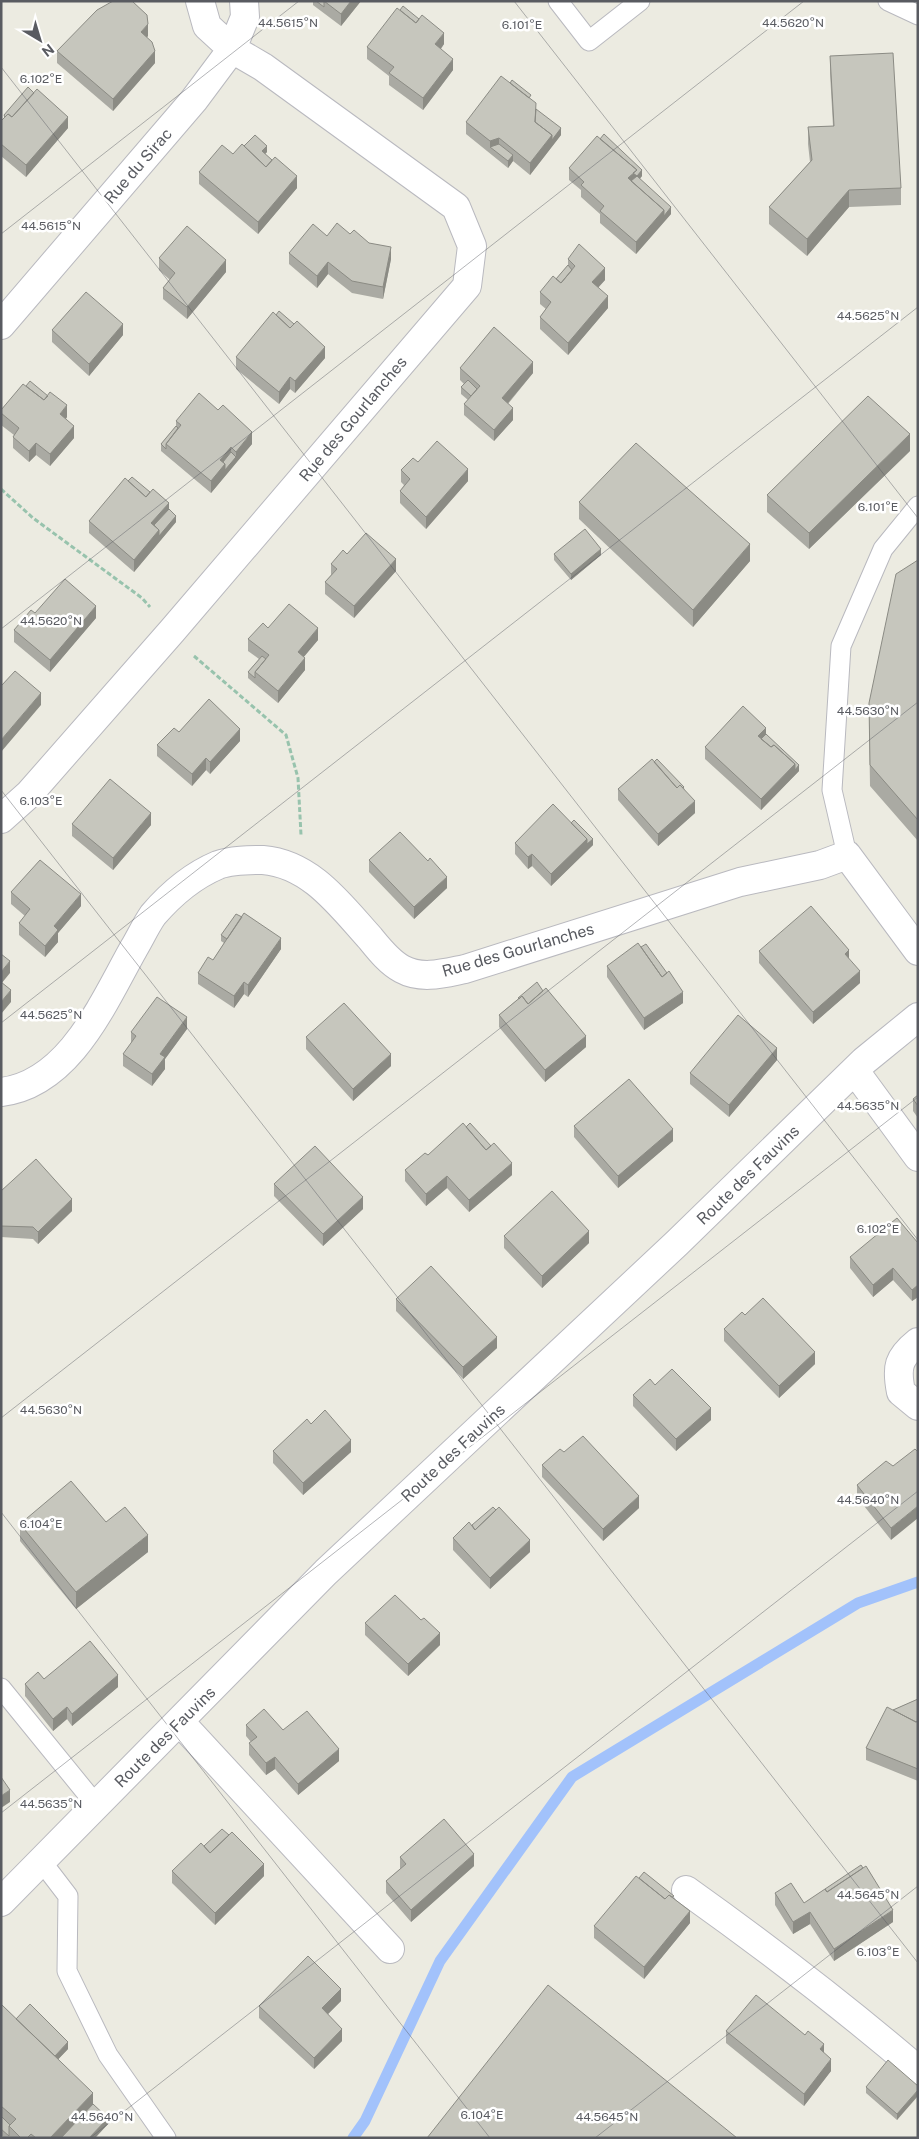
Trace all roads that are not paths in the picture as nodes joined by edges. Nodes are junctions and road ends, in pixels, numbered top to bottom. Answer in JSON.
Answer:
{"nodes":[{"id":1,"x":200,"y":1,"type":"edge"},
{"id":2,"x":244,"y":1,"type":"edge"},
{"id":3,"x":558,"y":1,"type":"edge"},
{"id":4,"x":640,"y":1,"type":"edge"},
{"id":5,"x":888,"y":1,"type":"edge"},
{"id":6,"x":918,"y":15,"type":"edge"},
{"id":7,"x":232,"y":49,"type":"junction"},
{"id":8,"x":1,"y":325,"type":"edge"},
{"id":9,"x":918,"y":506,"type":"edge"},
{"id":10,"x":1,"y":819,"type":"edge"},
{"id":11,"x":847,"y":855,"type":"junction"},
{"id":12,"x":918,"y":952,"type":"edge"},
{"id":13,"x":918,"y":1017,"type":"edge"},
{"id":14,"x":855,"y":1071,"type":"junction"},
{"id":15,"x":1,"y":1092,"type":"edge"},
{"id":16,"x":918,"y":1157,"type":"edge"},
{"id":17,"x":918,"y":1342,"type":"edge"},
{"id":18,"x":918,"y":1406,"type":"edge"},
{"id":19,"x":1,"y":1688,"type":"edge"},
{"id":20,"x":180,"y":1722,"type":"junction"},
{"id":21,"x":97,"y":1806,"type":"junction"},
{"id":22,"x":42,"y":1862,"type":"junction"},
{"id":23,"x":686,"y":1890,"type":"dead end"},
{"id":24,"x":1,"y":1902,"type":"edge"},
{"id":25,"x":390,"y":1949,"type":"dead end"},
{"id":26,"x":918,"y":2070,"type":"edge"},
{"id":27,"x":166,"y":2138,"type":"edge"}],
"edges":[{"from":1,"to":7,"type":"street","name":"Rue des Gourlanches"},
{"from":2,"to":7,"type":"street"},
{"from":3,"to":4,"type":"lane"},
{"from":5,"to":6,"type":"lane"},
{"from":7,"to":8,"type":"street","name":"Rue du Sirac"},
{"from":7,"to":10,"type":"street","name":"Rue des Gourlanches"},
{"from":9,"to":11,"type":"lane"},
{"from":11,"to":12,"type":"street"},
{"from":11,"to":15,"type":"street","name":"Rue des Gourlanches"},
{"from":13,"to":14,"type":"street","name":"Route des Fauvins"},
{"from":14,"to":16,"type":"street"},
{"from":14,"to":20,"type":"street","name":"Route des Fauvins"},
{"from":17,"to":18,"type":"street"},
{"from":19,"to":21,"type":"lane"},
{"from":20,"to":21,"type":"street","name":"Route des Fauvins"},
{"from":20,"to":25,"type":"street"},
{"from":21,"to":22,"type":"street","name":"Route des Fauvins"},
{"from":22,"to":24,"type":"street","name":"Route des Fauvins"},
{"from":22,"to":27,"type":"lane"},
{"from":23,"to":26,"type":"street"}]}
